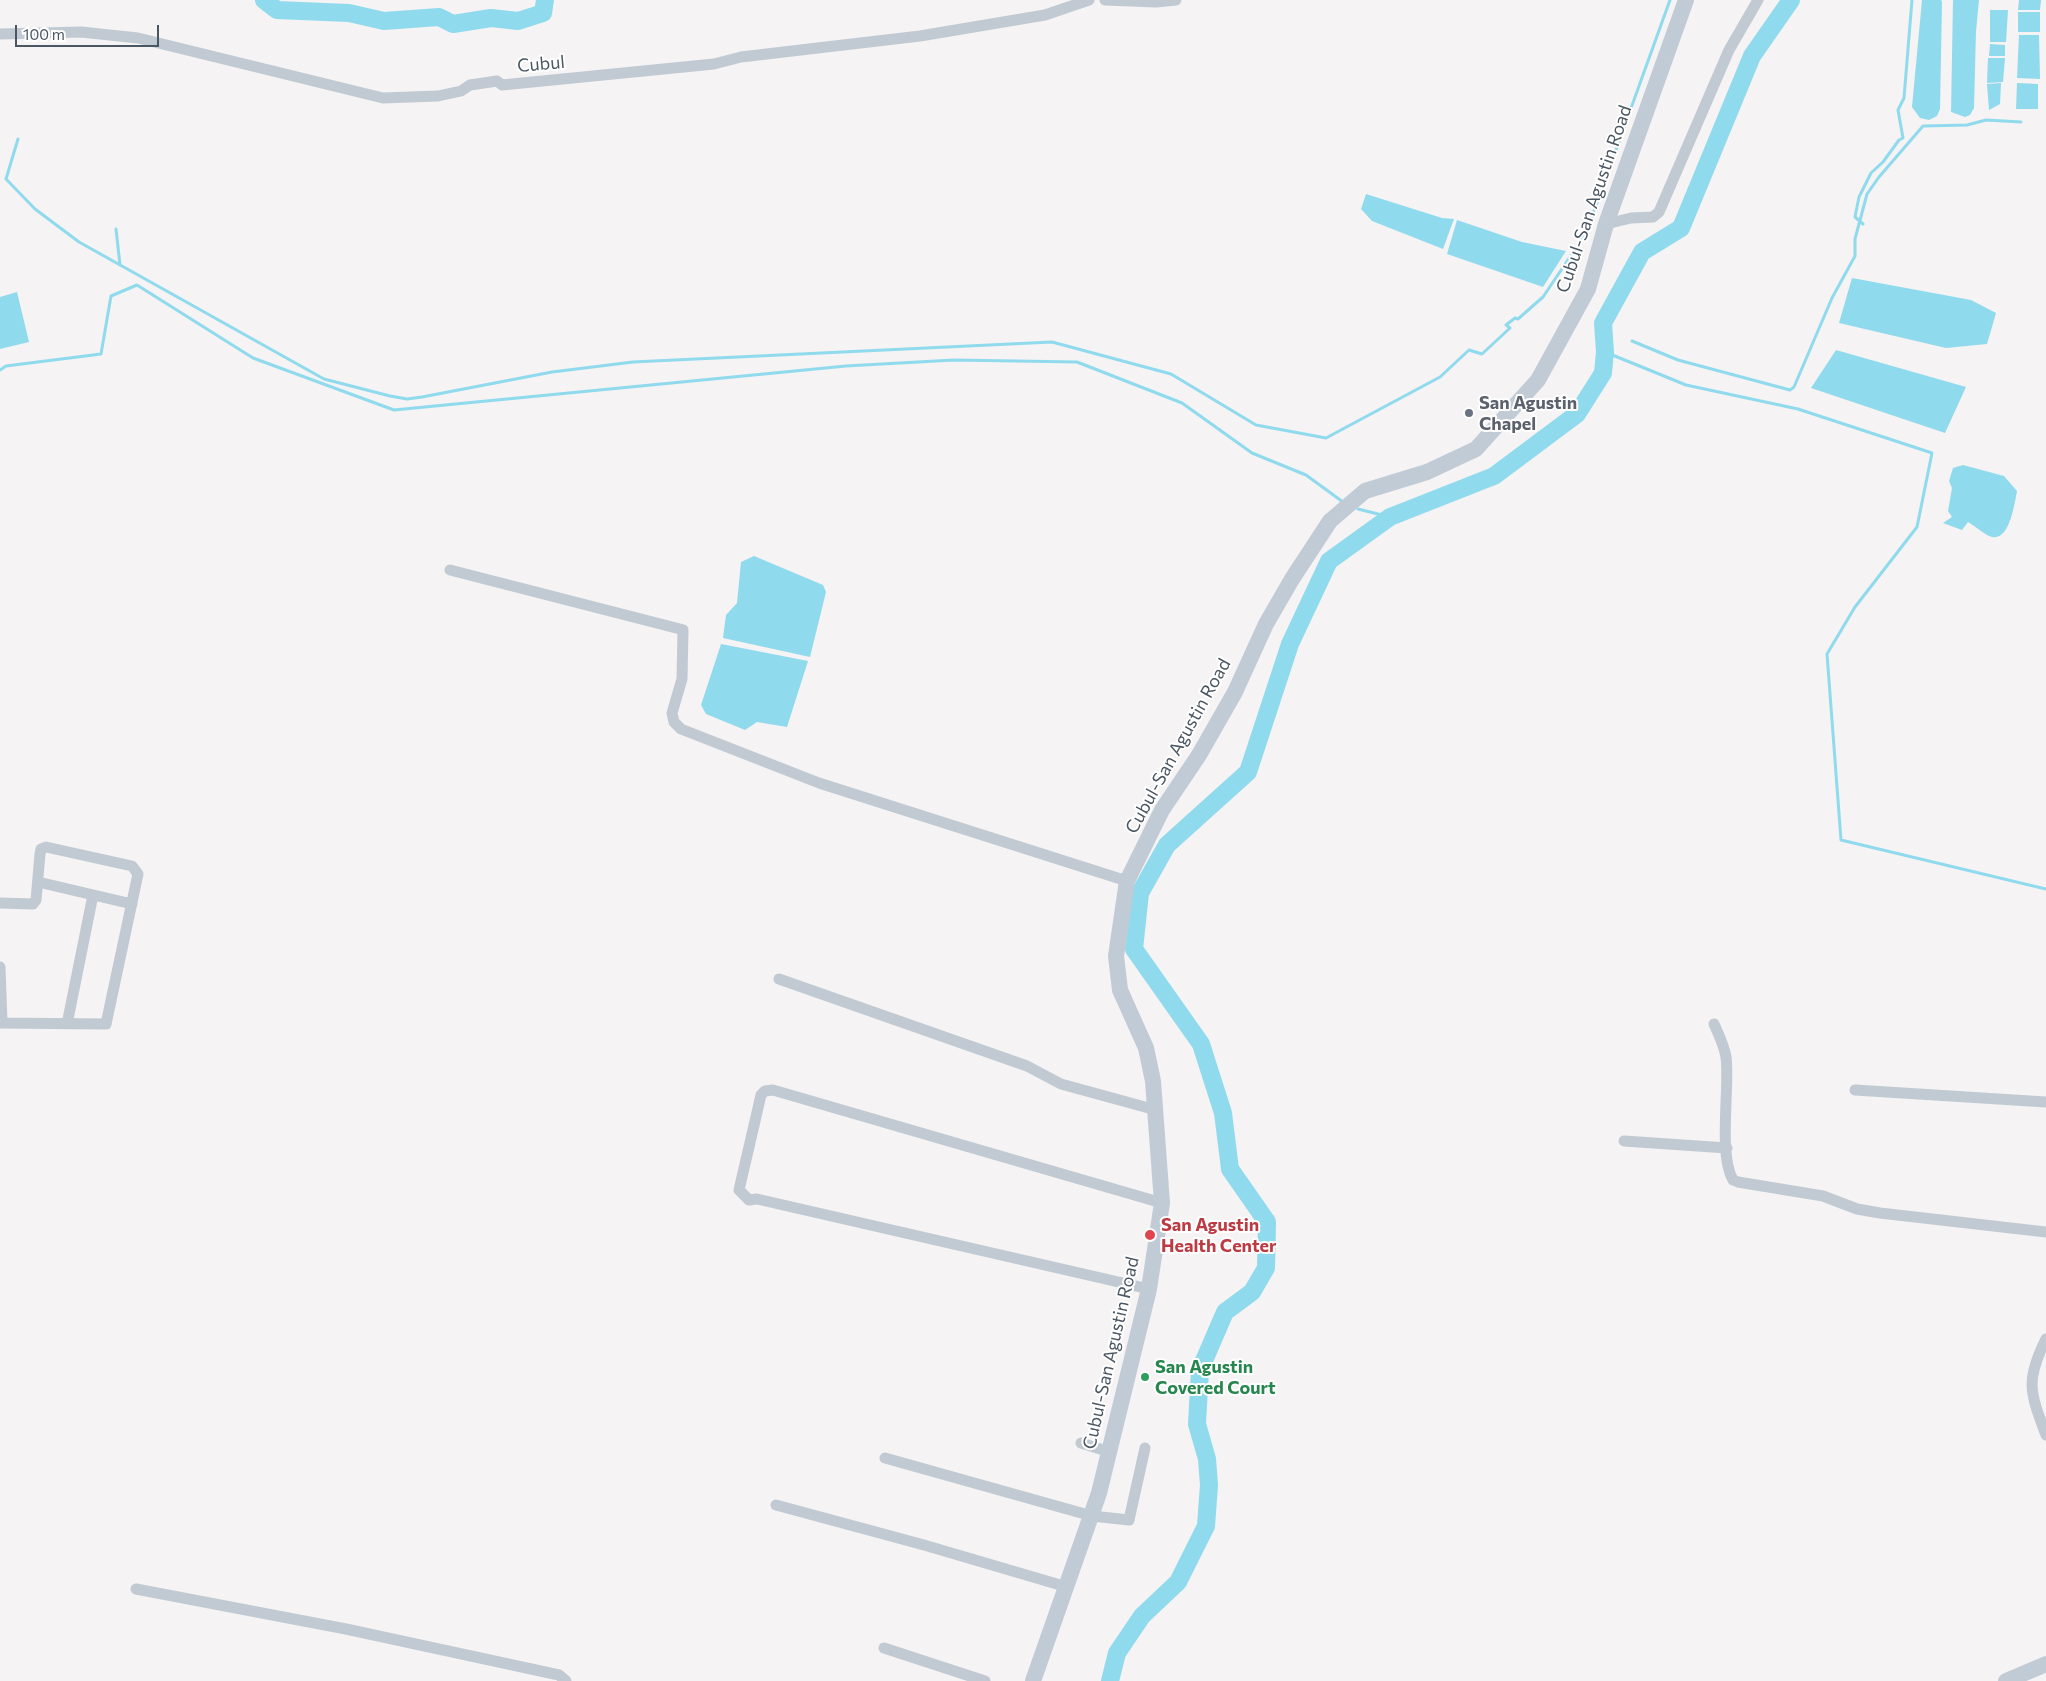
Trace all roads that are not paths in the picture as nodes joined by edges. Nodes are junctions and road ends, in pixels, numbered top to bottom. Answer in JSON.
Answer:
{"nodes":[{"id":1,"x":1089,"y":0,"type":"edge"},
{"id":2,"x":1105,"y":0,"type":"edge"},
{"id":3,"x":1176,"y":0,"type":"edge"},
{"id":4,"x":1686,"y":0,"type":"edge"},
{"id":5,"x":1758,"y":0,"type":"edge"},
{"id":6,"x":0,"y":34,"type":"edge"},
{"id":7,"x":1606,"y":224,"type":"junction"},
{"id":8,"x":450,"y":570,"type":"dead end"},
{"id":9,"x":1127,"y":881,"type":"junction"},
{"id":10,"x":38,"y":882,"type":"junction"},
{"id":11,"x":93,"y":895,"type":"junction"},
{"id":12,"x":0,"y":904,"type":"edge"},
{"id":13,"x":132,"y":904,"type":"junction"},
{"id":14,"x":0,"y":967,"type":"edge"},
{"id":15,"x":778,"y":979,"type":"dead end"},
{"id":16,"x":1,"y":1023,"type":"edge"},
{"id":17,"x":66,"y":1024,"type":"junction"},
{"id":18,"x":1714,"y":1024,"type":"dead end"},
{"id":19,"x":1855,"y":1090,"type":"dead end"},
{"id":20,"x":2046,"y":1102,"type":"edge"},
{"id":21,"x":1156,"y":1110,"type":"junction"},
{"id":22,"x":1624,"y":1141,"type":"dead end"},
{"id":23,"x":1727,"y":1148,"type":"junction"},
{"id":24,"x":1162,"y":1203,"type":"junction"},
{"id":25,"x":2046,"y":1232,"type":"edge"},
{"id":26,"x":1149,"y":1289,"type":"junction"},
{"id":27,"x":2046,"y":1339,"type":"edge"},
{"id":28,"x":2046,"y":1435,"type":"edge"},
{"id":29,"x":1081,"y":1443,"type":"dead end"},
{"id":30,"x":1145,"y":1448,"type":"dead end"},
{"id":31,"x":1110,"y":1452,"type":"junction"},
{"id":32,"x":885,"y":1458,"type":"dead end"},
{"id":33,"x":776,"y":1505,"type":"dead end"},
{"id":34,"x":1092,"y":1516,"type":"junction"},
{"id":35,"x":1067,"y":1587,"type":"junction"},
{"id":36,"x":136,"y":1589,"type":"dead end"},
{"id":37,"x":884,"y":1648,"type":"dead end"},
{"id":38,"x":2046,"y":1664,"type":"edge"},
{"id":39,"x":566,"y":1681,"type":"edge"},
{"id":40,"x":986,"y":1681,"type":"edge"},
{"id":41,"x":1033,"y":1681,"type":"edge"},
{"id":42,"x":2006,"y":1681,"type":"edge"}],
"edges":[{"from":1,"to":6,"type":"street","name":"Cubul"},
{"from":2,"to":3,"type":"street"},
{"from":4,"to":7,"type":"street","name":"Cubul-San Agustin Road"},
{"from":5,"to":7,"type":"street"},
{"from":7,"to":9,"type":"street","name":"Cubul-San Agustin Road"},
{"from":8,"to":9,"type":"street"},
{"from":9,"to":21,"type":"street","name":"Cubul-San Agustin Road"},
{"from":10,"to":11,"type":"street"},
{"from":10,"to":12,"type":"street"},
{"from":10,"to":13,"type":"street"},
{"from":11,"to":13,"type":"street"},
{"from":11,"to":17,"type":"street"},
{"from":13,"to":17,"type":"street"},
{"from":14,"to":16,"type":"street"},
{"from":15,"to":21,"type":"street"},
{"from":16,"to":17,"type":"street"},
{"from":18,"to":23,"type":"street"},
{"from":19,"to":20,"type":"street"},
{"from":21,"to":24,"type":"street","name":"Cubul-San Agustin Road"},
{"from":22,"to":23,"type":"street"},
{"from":23,"to":25,"type":"street"},
{"from":24,"to":26,"type":"street","name":"Cubul-San Agustin Road"},
{"from":24,"to":26,"type":"street"},
{"from":26,"to":31,"type":"street","name":"Cubul-San Agustin Road"},
{"from":27,"to":28,"type":"street"},
{"from":29,"to":31,"type":"street"},
{"from":30,"to":34,"type":"street"},
{"from":31,"to":34,"type":"street","name":"Cubul-San Agustin Road"},
{"from":32,"to":34,"type":"street"},
{"from":33,"to":35,"type":"street"},
{"from":34,"to":35,"type":"street","name":"Cubul-San Agustin Road"},
{"from":35,"to":41,"type":"street","name":"Cubul-San Agustin Road"},
{"from":36,"to":39,"type":"street"},
{"from":37,"to":40,"type":"street"},
{"from":38,"to":42,"type":"street"}]}
